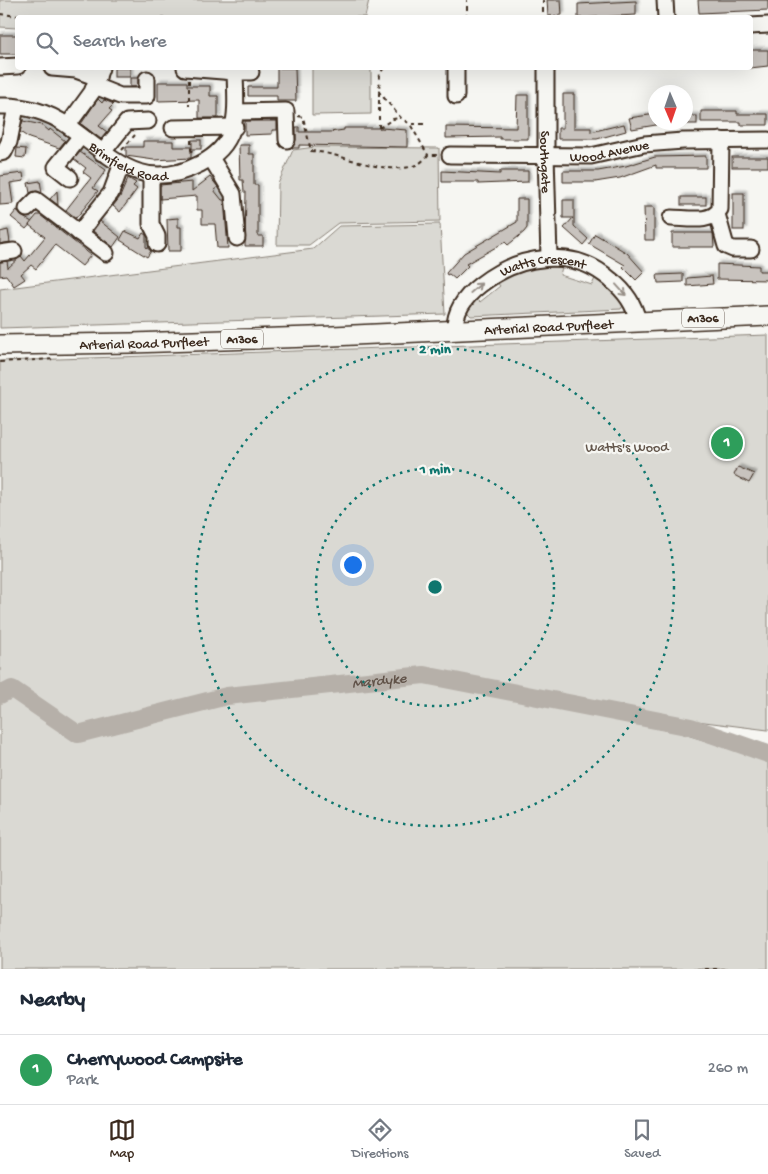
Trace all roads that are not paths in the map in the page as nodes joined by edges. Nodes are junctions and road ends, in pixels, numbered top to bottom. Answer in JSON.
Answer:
{"nodes":[{"id":1,"x":665,"y":0,"type":"edge"},
{"id":2,"x":666,"y":15,"type":"edge"},
{"id":3,"x":768,"y":25,"type":"edge"},
{"id":4,"x":753,"y":26,"type":"edge"},
{"id":5,"x":0,"y":66,"type":"edge"},
{"id":6,"x":15,"y":66,"type":"edge"},
{"id":7,"x":79,"y":70,"type":"edge"},
{"id":8,"x":211,"y":70,"type":"edge"},
{"id":9,"x":456,"y":70,"type":"edge"},
{"id":10,"x":546,"y":70,"type":"edge"},
{"id":11,"x":235,"y":72,"type":"junction"},
{"id":12,"x":251,"y":72,"type":"dead end"},
{"id":13,"x":98,"y":77,"type":"edge"},
{"id":14,"x":147,"y":79,"type":"dead end"},
{"id":15,"x":456,"y":96,"type":"dead end"},
{"id":16,"x":0,"y":106,"type":"edge"},
{"id":17,"x":16,"y":107,"type":"junction"},
{"id":18,"x":235,"y":120,"type":"junction"},
{"id":19,"x":148,"y":121,"type":"dead end"},
{"id":20,"x":68,"y":125,"type":"junction"},
{"id":21,"x":173,"y":128,"type":"dead end"},
{"id":22,"x":81,"y":136,"type":"junction"},
{"id":23,"x":287,"y":140,"type":"dead end"},
{"id":24,"x":720,"y":140,"type":"junction"},
{"id":25,"x":768,"y":140,"type":"edge"},
{"id":26,"x":0,"y":153,"type":"edge"},
{"id":27,"x":102,"y":153,"type":"junction"},
{"id":28,"x":450,"y":155,"type":"road end"},
{"id":29,"x":546,"y":155,"type":"junction"},
{"id":30,"x":207,"y":160,"type":"junction"},
{"id":31,"x":118,"y":164,"type":"junction"},
{"id":32,"x":151,"y":176,"type":"junction"},
{"id":33,"x":70,"y":178,"type":"dead end"},
{"id":34,"x":27,"y":209,"type":"dead end"},
{"id":35,"x":717,"y":214,"type":"junction"},
{"id":36,"x":671,"y":218,"type":"dead end"},
{"id":37,"x":79,"y":233,"type":"junction"},
{"id":38,"x":237,"y":238,"type":"dead end"},
{"id":39,"x":157,"y":244,"type":"dead end"},
{"id":40,"x":751,"y":249,"type":"dead end"},
{"id":41,"x":106,"y":253,"type":"dead end"},
{"id":42,"x":549,"y":257,"type":"junction"},
{"id":43,"x":768,"y":316,"type":"edge"},
{"id":44,"x":638,"y":321,"type":"junction"},
{"id":45,"x":455,"y":330,"type":"junction"},
{"id":46,"x":0,"y":344,"type":"edge"},
{"id":47,"x":28,"y":346,"type":"junction"},
{"id":48,"x":0,"y":350,"type":"edge"}],
"edges":[{"from":1,"to":2,"type":"street"},
{"from":3,"to":4,"type":"street"},
{"from":5,"to":6,"type":"street"},
{"from":7,"to":13,"type":"street"},
{"from":8,"to":11,"type":"street"},
{"from":9,"to":15,"type":"street"},
{"from":10,"to":29,"type":"street","name":"Southgate"},
{"from":11,"to":12,"type":"street"},
{"from":11,"to":18,"type":"street"},
{"from":13,"to":14,"type":"street"},
{"from":13,"to":20,"type":"street"},
{"from":16,"to":17,"type":"street","name":"Brimfield Road"},
{"from":17,"to":20,"type":"street","name":"Brimfield Road"},
{"from":17,"to":26,"type":"street"},
{"from":18,"to":21,"type":"street"},
{"from":18,"to":23,"type":"street"},
{"from":18,"to":30,"type":"street","name":"Brimfield Road"},
{"from":19,"to":27,"type":"street"},
{"from":20,"to":22,"type":"street","name":"Brimfield Road"},
{"from":22,"to":27,"type":"street","name":"Brimfield Road"},
{"from":22,"to":33,"type":"street"},
{"from":24,"to":25,"type":"street","name":"Wood Avenue"},
{"from":24,"to":29,"type":"street","name":"Wood Avenue"},
{"from":24,"to":35,"type":"street"},
{"from":27,"to":31,"type":"street","name":"Brimfield Road"},
{"from":28,"to":29,"type":"street","name":"Wood Avenue"},
{"from":29,"to":42,"type":"street","name":"Southgate"},
{"from":30,"to":32,"type":"street","name":"Brimfield Road"},
{"from":30,"to":38,"type":"street"},
{"from":31,"to":32,"type":"street","name":"Brimfield Road"},
{"from":31,"to":37,"type":"street"},
{"from":32,"to":39,"type":"street"},
{"from":34,"to":37,"type":"street"},
{"from":35,"to":36,"type":"street"},
{"from":35,"to":40,"type":"street"},
{"from":37,"to":41,"type":"street"},
{"from":42,"to":44,"type":"street","name":"Watts Crescent","one_way":true},
{"from":45,"to":42,"type":"street","name":"Watts Crescent","one_way":true},
{"from":43,"to":44,"type":"main road","name":"Arterial Road Purfleet","number":"A1306"},
{"from":44,"to":45,"type":"main road","name":"Arterial Road Purfleet","number":"A1306"},
{"from":45,"to":47,"type":"main road","name":"Arterial Road Purfleet","number":"A1306"},
{"from":46,"to":47,"type":"main road","name":"Arterial Road Purfleet","number":"A1306"},
{"from":47,"to":48,"type":"main road","name":"Arterial Road Purfleet","number":"A1306"}]}
